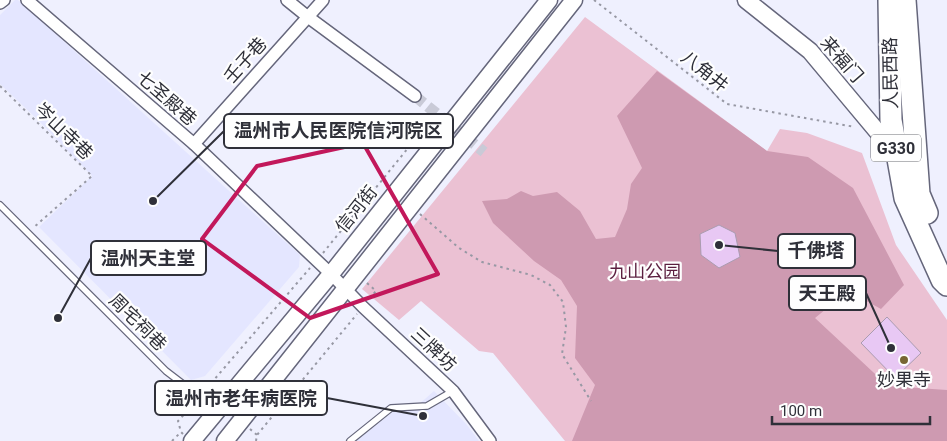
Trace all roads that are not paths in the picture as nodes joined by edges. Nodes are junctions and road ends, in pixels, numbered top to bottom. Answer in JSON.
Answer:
{"nodes":[{"id":1,"x":4,"y":0,"type":"edge"},
{"id":2,"x":27,"y":0,"type":"edge"},
{"id":3,"x":288,"y":0,"type":"edge"},
{"id":4,"x":323,"y":0,"type":"edge"},
{"id":5,"x":549,"y":0,"type":"edge"},
{"id":6,"x":574,"y":0,"type":"edge"},
{"id":7,"x":746,"y":0,"type":"edge"},
{"id":8,"x":889,"y":0,"type":"edge"},
{"id":9,"x":905,"y":0,"type":"edge"},
{"id":10,"x":0,"y":3,"type":"edge"},
{"id":11,"x":308,"y":17,"type":"junction"},
{"id":12,"x":415,"y":96,"type":"tunnel mouth"},
{"id":13,"x":194,"y":144,"type":"junction"},
{"id":14,"x":898,"y":155,"type":"junction"},
{"id":15,"x":0,"y":205,"type":"edge"},
{"id":16,"x":947,"y":257,"type":"edge"},
{"id":17,"x":331,"y":274,"type":"junction"},
{"id":18,"x":947,"y":285,"type":"edge"},
{"id":19,"x":346,"y":289,"type":"junction"},
{"id":20,"x":453,"y":391,"type":"junction"},
{"id":21,"x":215,"y":414,"type":"junction"},
{"id":22,"x":186,"y":436,"type":"edge"},
{"id":23,"x":231,"y":438,"type":"edge"},
{"id":24,"x":350,"y":441,"type":"edge"},
{"id":25,"x":490,"y":441,"type":"edge"}],
"edges":[{"from":1,"to":10,"type":"street"},
{"from":2,"to":13,"type":"street","name":"七圣殿巷"},
{"from":3,"to":11,"type":"street"},
{"from":4,"to":11,"type":"street","name":"壬子巷"},
{"from":5,"to":17,"type":"main road","name":"信河街"},
{"from":6,"to":19,"type":"main road"},
{"from":7,"to":14,"type":"main road","name":"来福门"},
{"from":8,"to":14,"type":"highway","name":"人民西路","number":"G330"},
{"from":9,"to":16,"type":"highway","name":"人民西路","number":"G330"},
{"from":11,"to":12,"type":"street"},
{"from":11,"to":13,"type":"street","name":"壬子巷"},
{"from":13,"to":17,"type":"street","name":"七圣殿巷"},
{"from":14,"to":18,"type":"highway","name":"人民西路","number":"G330"},
{"from":15,"to":21,"type":"lane","name":"周宅祠巷"},
{"from":17,"to":19,"type":"street","name":"七圣殿巷"},
{"from":17,"to":21,"type":"main road","name":"信河街"},
{"from":19,"to":20,"type":"street","name":"三牌坊"},
{"from":19,"to":23,"type":"main road"},
{"from":20,"to":24,"type":"lane"},
{"from":20,"to":25,"type":"street","name":"三牌坊"},
{"from":21,"to":22,"type":"main road","name":"信河街"},
{"from":21,"to":23,"type":"main road"}]}
